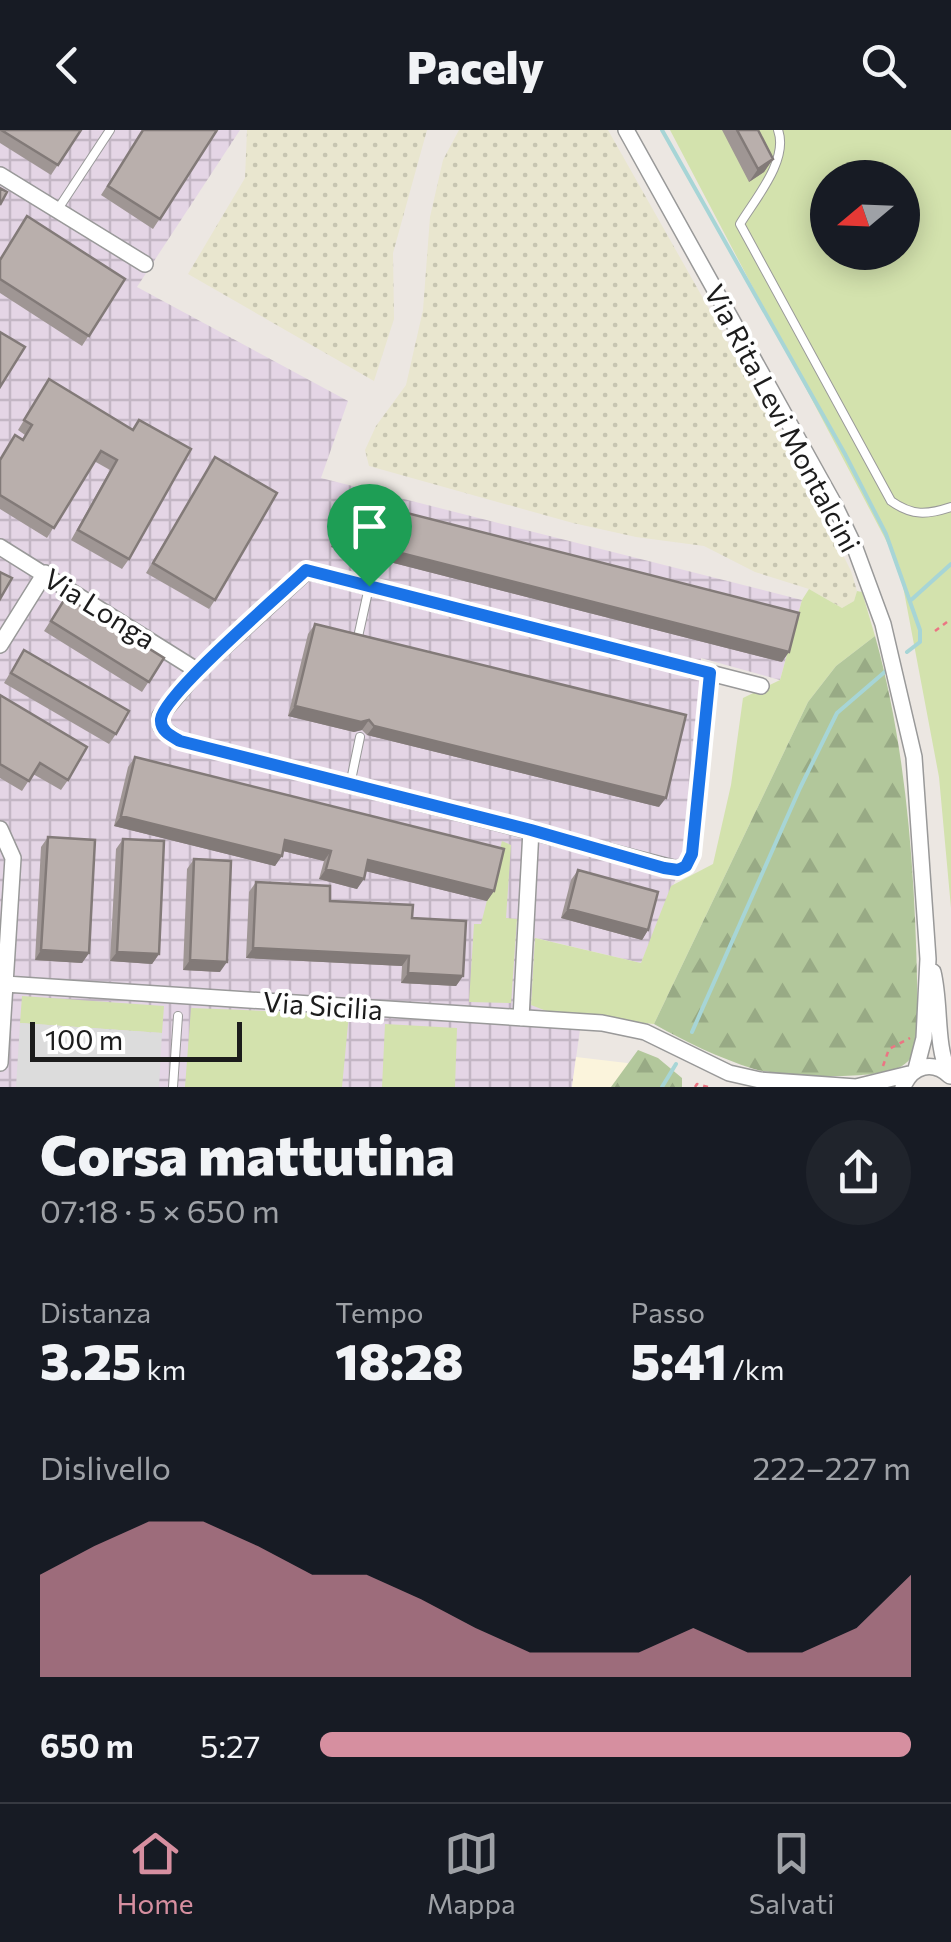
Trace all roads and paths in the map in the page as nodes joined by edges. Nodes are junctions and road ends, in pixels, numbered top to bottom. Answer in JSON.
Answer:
{"nodes":[{"id":1,"x":110,"y":130,"type":"edge"},
{"id":2,"x":626,"y":130,"type":"edge"},
{"id":3,"x":778,"y":130,"type":"edge"},
{"id":4,"x":0,"y":175,"type":"edge"},
{"id":5,"x":58,"y":210,"type":"junction"},
{"id":6,"x":145,"y":264,"type":"dead end"},
{"id":7,"x":951,"y":508,"type":"edge"},
{"id":8,"x":0,"y":548,"type":"edge"},
{"id":9,"x":46,"y":574,"type":"junction"},
{"id":10,"x":369,"y":586,"type":"junction"},
{"id":11,"x":951,"y":619,"type":"edge"},
{"id":12,"x":935,"y":632,"type":"dead end"},
{"id":13,"x":358,"y":638,"type":"edge"},
{"id":14,"x":0,"y":645,"type":"edge"},
{"id":15,"x":198,"y":671,"type":"junction"},
{"id":16,"x":710,"y":673,"type":"junction"},
{"id":17,"x":761,"y":686,"type":"dead end"},
{"id":18,"x":360,"y":737,"type":"dead end"},
{"id":19,"x":350,"y":785,"type":"junction"},
{"id":20,"x":0,"y":830,"type":"edge"},
{"id":21,"x":531,"y":830,"type":"junction"},
{"id":22,"x":928,"y":959,"type":"junction"},
{"id":23,"x":5,"y":984,"type":"junction"},
{"id":24,"x":178,"y":1016,"type":"dead end"},
{"id":25,"x":521,"y":1018,"type":"junction"},
{"id":26,"x":924,"y":1038,"type":"junction"},
{"id":27,"x":0,"y":1063,"type":"edge"},
{"id":28,"x":950,"y":1076,"type":"edge"},
{"id":29,"x":910,"y":1077,"type":"edge"},
{"id":30,"x":883,"y":1081,"type":"junction"},
{"id":31,"x":782,"y":1084,"type":"edge"},
{"id":32,"x":173,"y":1087,"type":"edge"},
{"id":33,"x":695,"y":1087,"type":"edge"},
{"id":34,"x":708,"y":1087,"type":"edge"},
{"id":35,"x":857,"y":1087,"type":"edge"}],
"edges":[{"from":1,"to":5,"type":"lane"},
{"from":2,"to":22,"type":"street","name":"Via Rita Levi Montalcini"},
{"from":3,"to":7,"type":"lane"},
{"from":4,"to":5,"type":"street"},
{"from":5,"to":6,"type":"street"},
{"from":8,"to":9,"type":"street","name":"Via Longa"},
{"from":9,"to":14,"type":"street"},
{"from":9,"to":15,"type":"street","name":"Via Longa"},
{"from":10,"to":13,"type":"lane"},
{"from":10,"to":15,"type":"street"},
{"from":10,"to":16,"type":"street"},
{"from":11,"to":12,"type":"path"},
{"from":15,"to":19,"type":"street"},
{"from":16,"to":17,"type":"street"},
{"from":16,"to":21,"type":"street"},
{"from":18,"to":19,"type":"lane"},
{"from":19,"to":21,"type":"street"},
{"from":20,"to":23,"type":"street"},
{"from":21,"to":25,"type":"street"},
{"from":22,"to":26,"type":"street","name":"Via Rita Levi Montalcini"},
{"from":22,"to":28,"type":"street","name":"Via Rita Levi Montalcini"},
{"from":23,"to":25,"type":"street","name":"Via Sicilia"},
{"from":23,"to":27,"type":"street"},
{"from":24,"to":32,"type":"lane"},
{"from":25,"to":31,"type":"street","name":"Via Sicilia"},
{"from":26,"to":29,"type":"street","name":"Via Rita Levi Montalcini"},
{"from":26,"to":30,"type":"path"},
{"from":28,"to":29,"type":"street","name":"Via Rita Levi Montalcini"},
{"from":29,"to":30,"type":"street","name":"Via Sicilia"},
{"from":30,"to":35,"type":"street","name":"Via Sicilia"},
{"from":31,"to":35,"type":"street","name":"Via Sicilia"},
{"from":33,"to":34,"type":"path"}]}
